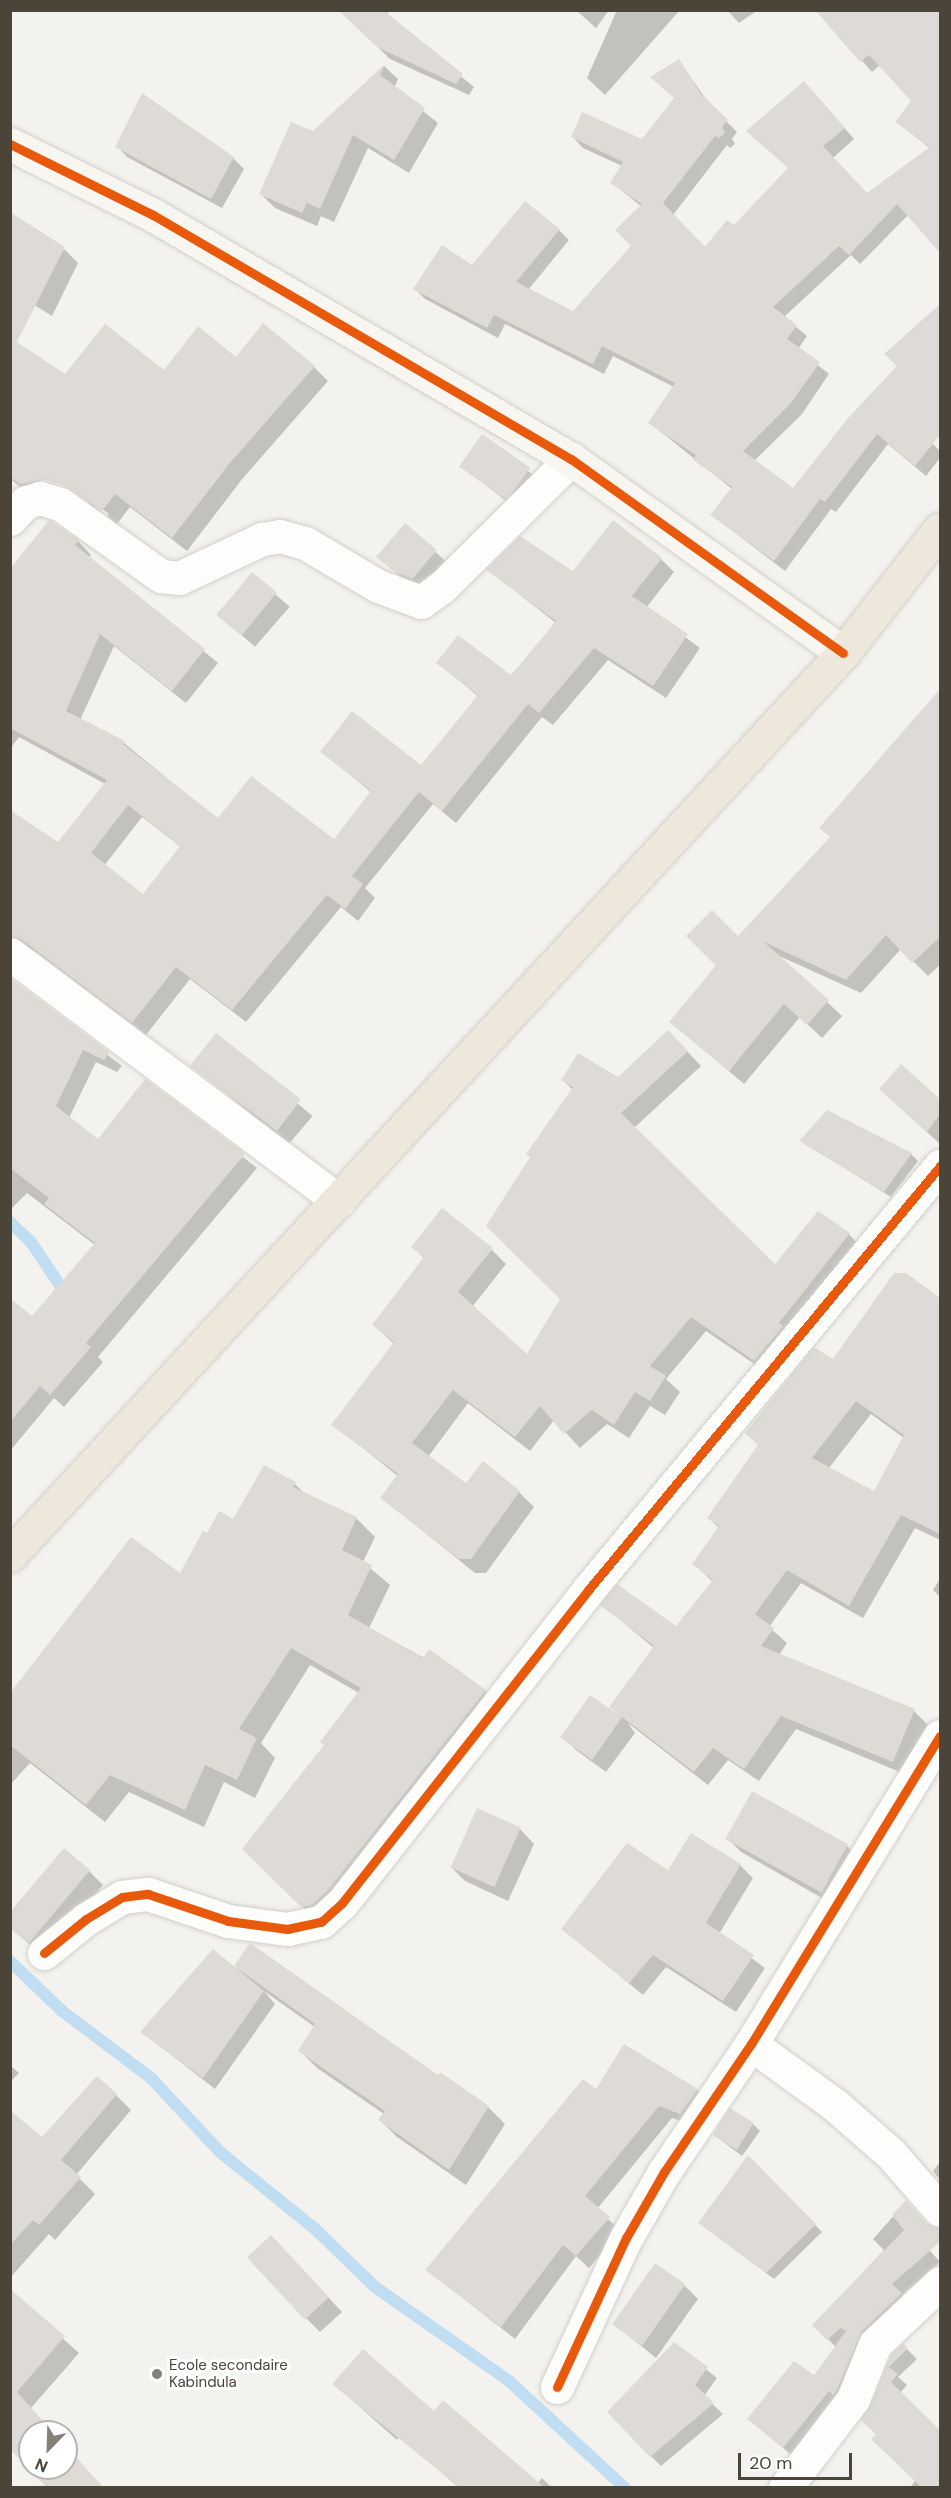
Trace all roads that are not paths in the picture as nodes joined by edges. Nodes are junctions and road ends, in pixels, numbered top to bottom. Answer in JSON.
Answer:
{"nodes":[{"id":1,"x":10,"y":144,"type":"edge"},
{"id":2,"x":572,"y":459,"type":"junction"},
{"id":3,"x":10,"y":519,"type":"edge"},
{"id":4,"x":937,"y":540,"type":"edge"},
{"id":5,"x":843,"y":653,"type":"junction"},
{"id":6,"x":10,"y":954,"type":"edge"},
{"id":7,"x":940,"y":1166,"type":"edge"},
{"id":8,"x":339,"y":1201,"type":"junction"},
{"id":9,"x":10,"y":1555,"type":"edge"},
{"id":10,"x":940,"y":1736,"type":"edge"},
{"id":11,"x":44,"y":1953,"type":"dead end"},
{"id":12,"x":751,"y":2044,"type":"junction"},
{"id":13,"x":940,"y":2210,"type":"edge"},
{"id":14,"x":940,"y":2283,"type":"edge"},
{"id":15,"x":557,"y":2387,"type":"dead end"},
{"id":16,"x":785,"y":2487,"type":"edge"}],
"edges":[{"from":1,"to":2,"type":"street"},
{"from":2,"to":3,"type":"street"},
{"from":2,"to":5,"type":"street"},
{"from":4,"to":5,"type":"highway"},
{"from":5,"to":8,"type":"highway"},
{"from":6,"to":8,"type":"street"},
{"from":7,"to":11,"type":"street"},
{"from":8,"to":9,"type":"highway"},
{"from":10,"to":12,"type":"street"},
{"from":12,"to":13,"type":"street"},
{"from":12,"to":15,"type":"street"},
{"from":14,"to":16,"type":"street"}]}
